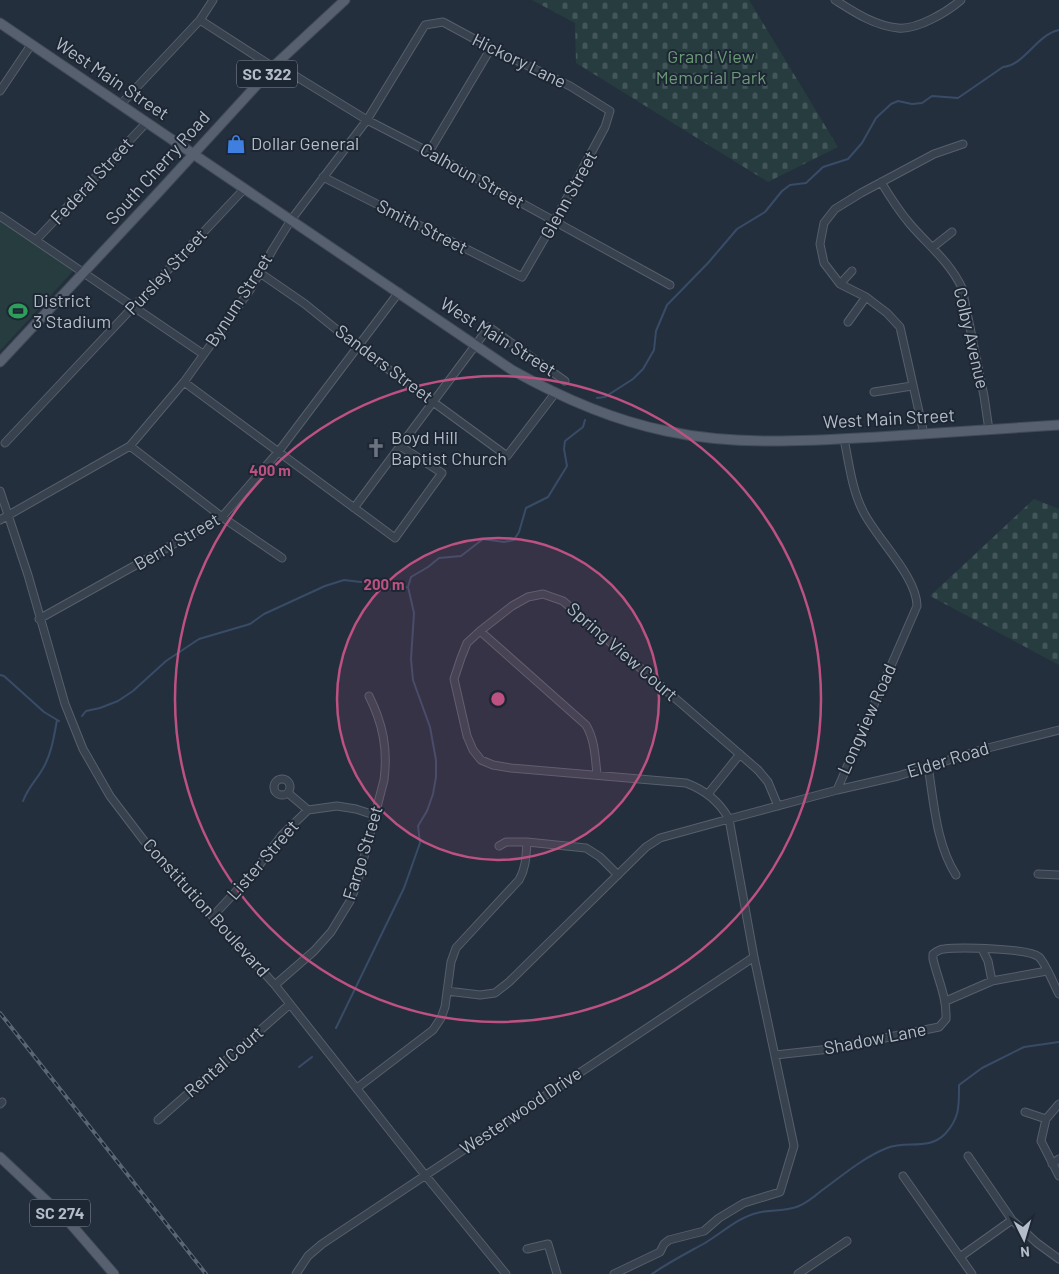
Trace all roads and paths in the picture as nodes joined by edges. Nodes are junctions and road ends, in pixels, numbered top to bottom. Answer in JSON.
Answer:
{"nodes":[{"id":1,"x":213,"y":0,"type":"edge"},
{"id":2,"x":344,"y":0,"type":"edge"},
{"id":3,"x":835,"y":0,"type":"edge"},
{"id":4,"x":960,"y":0,"type":"edge"},
{"id":5,"x":200,"y":20,"type":"junction"},
{"id":6,"x":0,"y":23,"type":"edge"},
{"id":7,"x":425,"y":25,"type":"joint"},
{"id":8,"x":31,"y":45,"type":"junction"},
{"id":9,"x":491,"y":48,"type":"junction"},
{"id":10,"x":274,"y":66,"type":"junction"},
{"id":11,"x":0,"y":91,"type":"edge"},
{"id":12,"x":121,"y":104,"type":"junction"},
{"id":13,"x":610,"y":111,"type":"joint"},
{"id":14,"x":367,"y":120,"type":"junction"},
{"id":15,"x":147,"y":122,"type":"junction"},
{"id":16,"x":963,"y":144,"type":"dead end"},
{"id":17,"x":429,"y":152,"type":"junction"},
{"id":18,"x":195,"y":154,"type":"junction"},
{"id":19,"x":323,"y":177,"type":"junction"},
{"id":20,"x":881,"y":182,"type":"junction"},
{"id":21,"x":245,"y":188,"type":"junction"},
{"id":22,"x":0,"y":216,"type":"edge"},
{"id":23,"x":291,"y":220,"type":"junction"},
{"id":24,"x":554,"y":222,"type":"junction"},
{"id":25,"x":952,"y":232,"type":"dead end"},
{"id":26,"x":36,"y":240,"type":"junction"},
{"id":27,"x":933,"y":246,"type":"junction"},
{"id":28,"x":852,"y":271,"type":"dead end"},
{"id":29,"x":84,"y":272,"type":"junction"},
{"id":30,"x":260,"y":273,"type":"junction"},
{"id":31,"x":522,"y":277,"type":"joint"},
{"id":32,"x":840,"y":284,"type":"junction"},
{"id":33,"x":670,"y":285,"type":"dead end"},
{"id":34,"x":399,"y":292,"type":"junction"},
{"id":35,"x":866,"y":297,"type":"junction"},
{"id":36,"x":134,"y":306,"type":"junction"},
{"id":37,"x":848,"y":322,"type":"dead end"},
{"id":38,"x":475,"y":345,"type":"junction"},
{"id":39,"x":358,"y":347,"type":"junction"},
{"id":40,"x":203,"y":354,"type":"junction"},
{"id":41,"x":0,"y":362,"type":"edge"},
{"id":42,"x":565,"y":381,"type":"dead end"},
{"id":43,"x":184,"y":382,"type":"junction"},
{"id":44,"x":912,"y":386,"type":"junction"},
{"id":45,"x":556,"y":392,"type":"junction"},
{"id":46,"x":874,"y":392,"type":"dead end"},
{"id":47,"x":433,"y":401,"type":"junction"},
{"id":48,"x":1059,"y":426,"type":"edge"},
{"id":49,"x":989,"y":430,"type":"junction"},
{"id":50,"x":924,"y":434,"type":"junction"},
{"id":51,"x":844,"y":439,"type":"junction"},
{"id":52,"x":5,"y":443,"type":"dead end"},
{"id":53,"x":130,"y":446,"type":"junction"},
{"id":54,"x":400,"y":446,"type":"junction"},
{"id":55,"x":279,"y":451,"type":"junction"},
{"id":56,"x":0,"y":491,"type":"edge"},
{"id":57,"x":354,"y":508,"type":"junction"},
{"id":58,"x":9,"y":514,"type":"junction"},
{"id":59,"x":222,"y":517,"type":"junction"},
{"id":60,"x":0,"y":520,"type":"edge"},
{"id":61,"x":282,"y":558,"type":"dead end"},
{"id":62,"x":39,"y":619,"type":"junction"},
{"id":63,"x":480,"y":631,"type":"junction"},
{"id":64,"x":369,"y":696,"type":"dead end"},
{"id":65,"x":1059,"y":730,"type":"edge"},
{"id":66,"x":740,"y":754,"type":"junction"},
{"id":67,"x":928,"y":766,"type":"junction"},
{"id":68,"x":597,"y":774,"type":"junction"},
{"id":69,"x":837,"y":790,"type":"junction"},
{"id":70,"x":288,"y":793,"type":"dead end"},
{"id":71,"x":708,"y":794,"type":"junction"},
{"id":72,"x":778,"y":806,"type":"junction"},
{"id":73,"x":308,"y":810,"type":"junction"},
{"id":74,"x":374,"y":815,"type":"junction"},
{"id":75,"x":729,"y":819,"type":"junction"},
{"id":76,"x":527,"y":842,"type":"junction"},
{"id":77,"x":499,"y":846,"type":"dead end"},
{"id":78,"x":1038,"y":874,"type":"dead end"},
{"id":79,"x":618,"y":875,"type":"junction"},
{"id":80,"x":956,"y":875,"type":"dead end"},
{"id":81,"x":1059,"y":875,"type":"edge"},
{"id":82,"x":213,"y":916,"type":"junction"},
{"id":83,"x":982,"y":949,"type":"junction"},
{"id":84,"x":754,"y":956,"type":"junction"},
{"id":85,"x":1047,"y":971,"type":"junction"},
{"id":86,"x":992,"y":981,"type":"junction"},
{"id":87,"x":275,"y":985,"type":"junction"},
{"id":88,"x":447,"y":991,"type":"junction"},
{"id":89,"x":1059,"y":994,"type":"edge"},
{"id":90,"x":946,"y":1000,"type":"junction"},
{"id":91,"x":290,"y":1004,"type":"junction"},
{"id":92,"x":775,"y":1055,"type":"junction"},
{"id":93,"x":358,"y":1088,"type":"junction"},
{"id":94,"x":1059,"y":1104,"type":"edge"},
{"id":95,"x":1025,"y":1112,"type":"dead end"},
{"id":96,"x":1046,"y":1119,"type":"junction"},
{"id":97,"x":158,"y":1120,"type":"dead end"},
{"id":98,"x":968,"y":1156,"type":"dead end"},
{"id":99,"x":0,"y":1157,"type":"edge"},
{"id":100,"x":1059,"y":1159,"type":"edge"},
{"id":101,"x":1052,"y":1164,"type":"junction"},
{"id":102,"x":425,"y":1175,"type":"junction"},
{"id":103,"x":903,"y":1176,"type":"dead end"},
{"id":104,"x":1059,"y":1176,"type":"edge"},
{"id":105,"x":1012,"y":1220,"type":"junction"},
{"id":106,"x":847,"y":1241,"type":"dead end"},
{"id":107,"x":528,"y":1249,"type":"dead end"},
{"id":108,"x":960,"y":1257,"type":"junction"},
{"id":109,"x":1059,"y":1257,"type":"edge"},
{"id":110,"x":114,"y":1274,"type":"edge"},
{"id":111,"x":296,"y":1274,"type":"edge"},
{"id":112,"x":506,"y":1274,"type":"edge"},
{"id":113,"x":557,"y":1274,"type":"edge"},
{"id":114,"x":614,"y":1274,"type":"edge"},
{"id":115,"x":798,"y":1274,"type":"edge"},
{"id":116,"x":972,"y":1274,"type":"edge"}],
"edges":[{"from":1,"to":5,"type":"street"},
{"from":2,"to":10,"type":"main road","name":"South Cherry Road","number":"SC 322"},
{"from":3,"to":4,"type":"street"},
{"from":5,"to":10,"type":"street","name":"Calhoun Street"},
{"from":5,"to":12,"type":"street"},
{"from":6,"to":8,"type":"main road","name":"West Main Street"},
{"from":7,"to":9,"type":"street","name":"Hickory Lane"},
{"from":7,"to":14,"type":"street","name":"Bynum Street"},
{"from":8,"to":11,"type":"street"},
{"from":8,"to":12,"type":"main road","name":"West Main Street"},
{"from":9,"to":13,"type":"street","name":"Hickory Lane"},
{"from":9,"to":17,"type":"street"},
{"from":10,"to":14,"type":"street","name":"Calhoun Street"},
{"from":10,"to":18,"type":"main road","name":"South Cherry Road","number":"SC 322"},
{"from":12,"to":15,"type":"main road","name":"West Main Street"},
{"from":13,"to":24,"type":"street","name":"Glenn Street"},
{"from":14,"to":17,"type":"street","name":"Calhoun Street"},
{"from":14,"to":19,"type":"street","name":"Bynum Street"},
{"from":15,"to":18,"type":"main road","name":"West Main Street"},
{"from":15,"to":26,"type":"street","name":"Federal Street"},
{"from":16,"to":20,"type":"street"},
{"from":17,"to":24,"type":"street","name":"Calhoun Street"},
{"from":18,"to":21,"type":"main road","name":"West Main Street"},
{"from":18,"to":29,"type":"main road","name":"South Cherry Road"},
{"from":19,"to":23,"type":"street","name":"Bynum Street"},
{"from":19,"to":31,"type":"street","name":"Smith Street"},
{"from":20,"to":27,"type":"street","name":"Colby Avenue"},
{"from":20,"to":32,"type":"street"},
{"from":21,"to":23,"type":"main road","name":"West Main Street"},
{"from":21,"to":36,"type":"street","name":"Pursley Street"},
{"from":22,"to":26,"type":"street"},
{"from":23,"to":30,"type":"street","name":"Bynum Street"},
{"from":23,"to":34,"type":"main road","name":"West Main Street"},
{"from":24,"to":31,"type":"street","name":"Glenn Street"},
{"from":24,"to":33,"type":"street","name":"Calhoun Street"},
{"from":25,"to":27,"type":"street"},
{"from":26,"to":29,"type":"street"},
{"from":27,"to":49,"type":"street","name":"Colby Avenue"},
{"from":28,"to":32,"type":"street"},
{"from":29,"to":36,"type":"street"},
{"from":29,"to":41,"type":"main road","name":"South Cherry Road"},
{"from":30,"to":39,"type":"street","name":"Sanders Street"},
{"from":30,"to":40,"type":"street","name":"Bynum Street"},
{"from":32,"to":35,"type":"street"},
{"from":34,"to":38,"type":"main road","name":"West Main Street"},
{"from":34,"to":39,"type":"street","name":"Berry Street"},
{"from":35,"to":37,"type":"street"},
{"from":35,"to":44,"type":"street"},
{"from":36,"to":40,"type":"street"},
{"from":36,"to":52,"type":"street","name":"Pursley Street"},
{"from":38,"to":42,"type":"street"},
{"from":38,"to":45,"type":"main road","name":"West Main Street"},
{"from":38,"to":47,"type":"street"},
{"from":39,"to":47,"type":"street","name":"Sanders Street"},
{"from":39,"to":55,"type":"street","name":"Berry Street"},
{"from":40,"to":43,"type":"street","name":"Bynum Street"},
{"from":43,"to":53,"type":"street","name":"Bynum Street"},
{"from":43,"to":55,"type":"street"},
{"from":44,"to":46,"type":"street"},
{"from":44,"to":50,"type":"street"},
{"from":45,"to":47,"type":"street","name":"Sanders Street"},
{"from":45,"to":51,"type":"main road","name":"West Main Street"},
{"from":47,"to":54,"type":"street"},
{"from":48,"to":49,"type":"main road","name":"West Main Street"},
{"from":49,"to":50,"type":"main road","name":"West Main Street"},
{"from":50,"to":51,"type":"main road","name":"West Main Street"},
{"from":51,"to":69,"type":"street","name":"Longview Road"},
{"from":53,"to":58,"type":"street","name":"Bynum Street"},
{"from":53,"to":59,"type":"street"},
{"from":54,"to":57,"type":"street"},
{"from":54,"to":57,"type":"street"},
{"from":55,"to":57,"type":"street"},
{"from":55,"to":59,"type":"street","name":"Berry Street"},
{"from":56,"to":58,"type":"street","name":"Constitution Boulevard"},
{"from":58,"to":60,"type":"street","name":"Bynum Street"},
{"from":58,"to":62,"type":"street","name":"Constitution Boulevard"},
{"from":59,"to":61,"type":"street"},
{"from":59,"to":62,"type":"street","name":"Berry Street"},
{"from":62,"to":82,"type":"street","name":"Constitution Boulevard"},
{"from":63,"to":66,"type":"street","name":"Spring View Court"},
{"from":63,"to":68,"type":"street"},
{"from":63,"to":68,"type":"street","name":"Spring View Court"},
{"from":64,"to":74,"type":"street","name":"Fargo Street"},
{"from":65,"to":67,"type":"street","name":"Elder Road"},
{"from":66,"to":71,"type":"street"},
{"from":66,"to":72,"type":"street","name":"Spring View Court"},
{"from":67,"to":69,"type":"street","name":"Elder Road"},
{"from":67,"to":80,"type":"street"},
{"from":68,"to":71,"type":"street","name":"Spring View Court"},
{"from":69,"to":72,"type":"street","name":"Longview Road"},
{"from":70,"to":73,"type":"street"},
{"from":71,"to":75,"type":"street","name":"Spring View Court"},
{"from":72,"to":75,"type":"street","name":"Longview Road"},
{"from":73,"to":74,"type":"street","name":"Lister Street"},
{"from":73,"to":82,"type":"street","name":"Lister Street"},
{"from":74,"to":87,"type":"street","name":"Fargo Street"},
{"from":75,"to":79,"type":"street"},
{"from":75,"to":84,"type":"street"},
{"from":76,"to":77,"type":"street"},
{"from":76,"to":79,"type":"street"},
{"from":76,"to":88,"type":"street"},
{"from":78,"to":81,"type":"street"},
{"from":79,"to":88,"type":"street"},
{"from":82,"to":87,"type":"street","name":"Constitution Boulevard"},
{"from":83,"to":85,"type":"street","name":"Shadow Lane"},
{"from":83,"to":86,"type":"street"},
{"from":83,"to":90,"type":"street","name":"Shadow Lane"},
{"from":84,"to":92,"type":"street"},
{"from":84,"to":102,"type":"street","name":"Westerwood Drive"},
{"from":85,"to":86,"type":"street"},
{"from":85,"to":89,"type":"street"},
{"from":86,"to":90,"type":"street"},
{"from":87,"to":91,"type":"street","name":"Constitution Boulevard"},
{"from":88,"to":93,"type":"street"},
{"from":90,"to":92,"type":"street","name":"Shadow Lane"},
{"from":91,"to":93,"type":"street","name":"Constitution Boulevard"},
{"from":91,"to":97,"type":"street","name":"Rental Court"},
{"from":92,"to":114,"type":"street"},
{"from":93,"to":102,"type":"street","name":"Constitution Boulevard"},
{"from":94,"to":96,"type":"street"},
{"from":95,"to":96,"type":"street"},
{"from":96,"to":101,"type":"street"},
{"from":98,"to":105,"type":"street"},
{"from":99,"to":110,"type":"main road","number":"SC 274"},
{"from":100,"to":101,"type":"street"},
{"from":101,"to":104,"type":"street"},
{"from":102,"to":111,"type":"street","name":"Westerwood Drive"},
{"from":102,"to":112,"type":"street","name":"Constitution Boulevard"},
{"from":103,"to":108,"type":"street"},
{"from":105,"to":108,"type":"street"},
{"from":105,"to":109,"type":"street"},
{"from":106,"to":115,"type":"street"},
{"from":107,"to":113,"type":"street"},
{"from":108,"to":116,"type":"street"}]}
